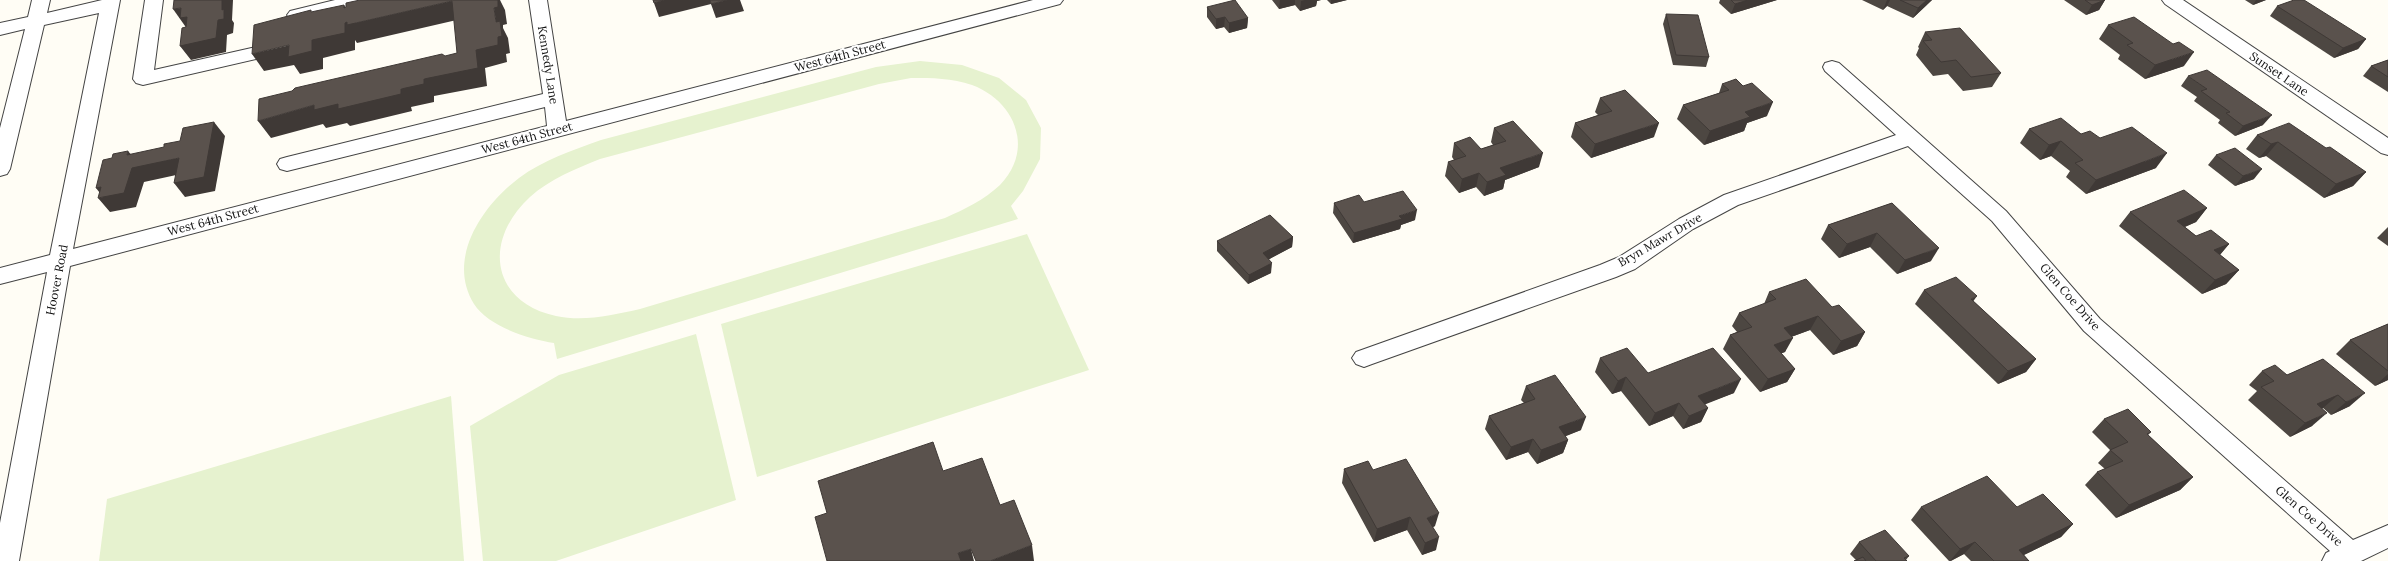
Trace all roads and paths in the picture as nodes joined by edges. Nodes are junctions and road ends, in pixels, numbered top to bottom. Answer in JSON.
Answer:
{"nodes":[{"id":1,"x":41,"y":0,"type":"edge"},
{"id":2,"x":154,"y":0,"type":"edge"},
{"id":3,"x":359,"y":0,"type":"edge"},
{"id":4,"x":538,"y":0,"type":"edge"},
{"id":5,"x":1054,"y":0,"type":"edge"},
{"id":6,"x":2170,"y":0,"type":"edge"},
{"id":7,"x":110,"y":2,"type":"edge"},
{"id":8,"x":296,"y":15,"type":"edge"},
{"id":9,"x":36,"y":21,"type":"junction"},
{"id":10,"x":0,"y":29,"type":"edge"},
{"id":11,"x":256,"y":53,"type":"edge"},
{"id":12,"x":1832,"y":67,"type":"dead end"},
{"id":13,"x":553,"y":98,"type":"junction"},
{"id":14,"x":558,"y":130,"type":"junction"},
{"id":15,"x":1911,"y":136,"type":"junction"},
{"id":16,"x":2388,"y":148,"type":"edge"},
{"id":17,"x":287,"y":164,"type":"dead end"},
{"id":18,"x":0,"y":169,"type":"edge"},
{"id":19,"x":60,"y":260,"type":"junction"},
{"id":20,"x":0,"y":276,"type":"edge"},
{"id":21,"x":1364,"y":358,"type":"dead end"},
{"id":22,"x":2388,"y":536,"type":"edge"},
{"id":23,"x":2343,"y":557,"type":"edge"},
{"id":24,"x":6,"y":561,"type":"edge"}],
"edges":[{"from":1,"to":9,"type":"street"},
{"from":2,"to":11,"type":"street"},
{"from":3,"to":8,"type":"street"},
{"from":4,"to":13,"type":"street","name":"Kennedy Lane"},
{"from":5,"to":14,"type":"street","name":"West 64th Street"},
{"from":6,"to":16,"type":"street","name":"Sunset Lane"},
{"from":7,"to":9,"type":"street"},
{"from":7,"to":19,"type":"street","name":"Hoover Road"},
{"from":9,"to":10,"type":"street"},
{"from":9,"to":18,"type":"street"},
{"from":12,"to":15,"type":"street","name":"Glen Coe Drive"},
{"from":13,"to":14,"type":"street","name":"Kennedy Lane"},
{"from":13,"to":17,"type":"street"},
{"from":14,"to":19,"type":"street","name":"West 64th Street"},
{"from":15,"to":21,"type":"street","name":"Bryn Mawr Drive"},
{"from":15,"to":23,"type":"street","name":"Glen Coe Drive"},
{"from":19,"to":20,"type":"street","name":"West 64th Street"},
{"from":19,"to":24,"type":"street","name":"Hoover Road"},
{"from":22,"to":23,"type":"street"}]}
